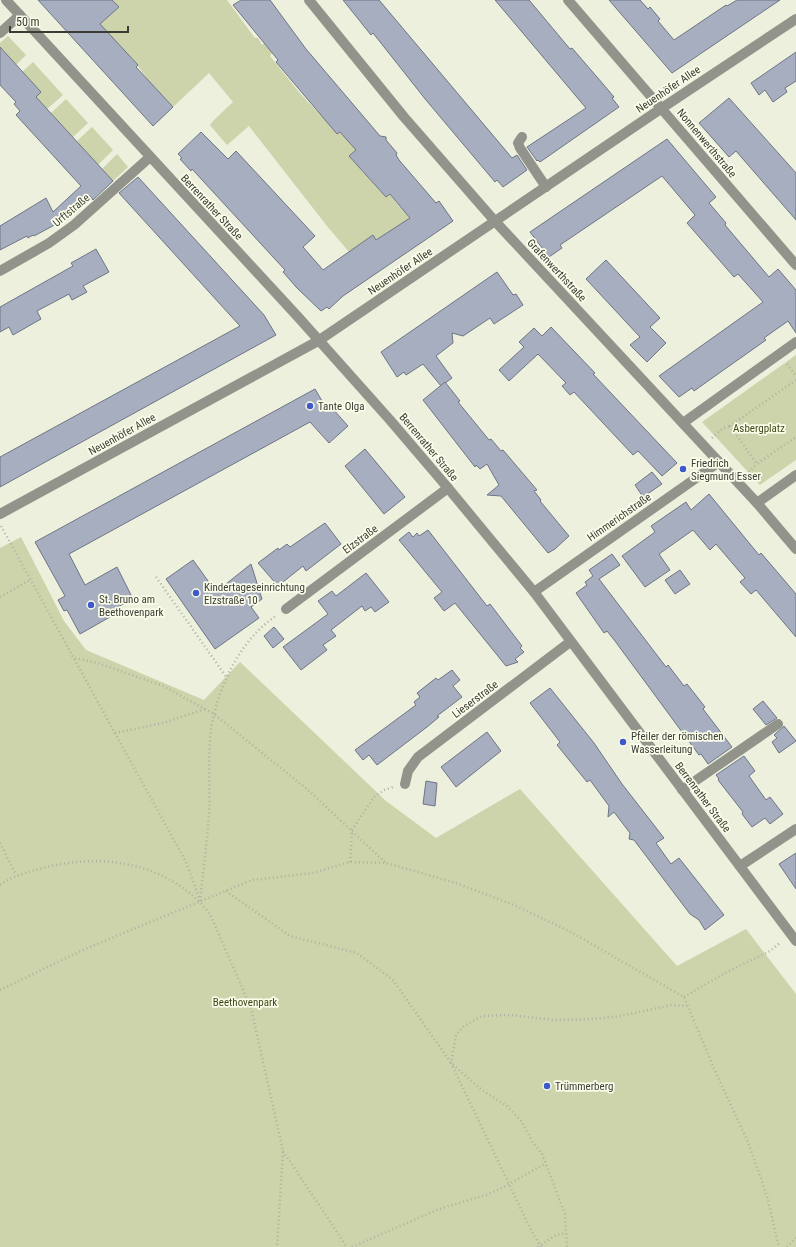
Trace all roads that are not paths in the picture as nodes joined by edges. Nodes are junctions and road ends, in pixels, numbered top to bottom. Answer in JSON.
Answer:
{"nodes":[{"id":1,"x":6,"y":0,"type":"edge"},
{"id":2,"x":309,"y":0,"type":"edge"},
{"id":3,"x":568,"y":0,"type":"edge"},
{"id":4,"x":20,"y":15,"type":"junction"},
{"id":5,"x":796,"y":19,"type":"edge"},
{"id":6,"x":0,"y":33,"type":"edge"},
{"id":7,"x":660,"y":106,"type":"junction"},
{"id":8,"x":522,"y":137,"type":"dead end"},
{"id":9,"x":150,"y":157,"type":"junction"},
{"id":10,"x":546,"y":187,"type":"junction"},
{"id":11,"x":496,"y":222,"type":"junction"},
{"id":12,"x":796,"y":265,"type":"edge"},
{"id":13,"x":0,"y":271,"type":"edge"},
{"id":14,"x":318,"y":341,"type":"junction"},
{"id":15,"x":796,"y":342,"type":"edge"},
{"id":16,"x":683,"y":423,"type":"junction"},
{"id":17,"x":719,"y":462,"type":"junction"},
{"id":18,"x":796,"y":475,"type":"edge"},
{"id":19,"x":448,"y":488,"type":"junction"},
{"id":20,"x":757,"y":502,"type":"junction"},
{"id":21,"x":0,"y":514,"type":"edge"},
{"id":22,"x":796,"y":549,"type":"edge"},
{"id":23,"x":534,"y":592,"type":"junction"},
{"id":24,"x":286,"y":609,"type":"road end"},
{"id":25,"x":570,"y":642,"type":"junction"},
{"id":26,"x":778,"y":724,"type":"dead end"},
{"id":27,"x":405,"y":784,"type":"road end"},
{"id":28,"x":682,"y":790,"type":"junction"},
{"id":29,"x":796,"y":829,"type":"edge"},
{"id":30,"x":740,"y":866,"type":"junction"},
{"id":31,"x":793,"y":937,"type":"edge"}],
"edges":[{"from":1,"to":4,"type":"street","name":"Berrenrather Straße"},
{"from":2,"to":11,"type":"street","name":"Grafenwerthstraße"},
{"from":3,"to":7,"type":"street","name":"Nonnenwerthstraße"},
{"from":4,"to":6,"type":"street"},
{"from":4,"to":9,"type":"street","name":"Berrenrather Straße"},
{"from":5,"to":7,"type":"street","name":"Neuenhöfer Allee"},
{"from":7,"to":10,"type":"street","name":"Neuenhöfer Allee"},
{"from":7,"to":12,"type":"street","name":"Nonnenwerthstraße"},
{"from":8,"to":10,"type":"street"},
{"from":9,"to":13,"type":"street","name":"Urftstraße"},
{"from":9,"to":14,"type":"street","name":"Berrenrather Straße"},
{"from":10,"to":11,"type":"street","name":"Neuenhöfer Allee"},
{"from":11,"to":14,"type":"street","name":"Neuenhöfer Allee"},
{"from":11,"to":16,"type":"street","name":"Grafenwerthstraße"},
{"from":14,"to":19,"type":"street","name":"Berrenrather Straße"},
{"from":14,"to":21,"type":"street","name":"Neuenhöfer Allee"},
{"from":15,"to":16,"type":"street"},
{"from":16,"to":17,"type":"street","name":"Grafenwerthstraße"},
{"from":17,"to":20,"type":"street","name":"Grafenwerthstraße"},
{"from":17,"to":23,"type":"street","name":"Himmerichstraße"},
{"from":18,"to":20,"type":"street"},
{"from":19,"to":23,"type":"street","name":"Berrenrather Straße"},
{"from":19,"to":24,"type":"street","name":"Elzstraße"},
{"from":20,"to":22,"type":"street","name":"Grafenwerthstraße"},
{"from":23,"to":25,"type":"street","name":"Berrenrather Straße"},
{"from":25,"to":27,"type":"street","name":"Lieserstraße"},
{"from":25,"to":28,"type":"street","name":"Berrenrather Straße"},
{"from":26,"to":28,"type":"street"},
{"from":28,"to":30,"type":"street","name":"Berrenrather Straße"},
{"from":29,"to":30,"type":"street"},
{"from":30,"to":31,"type":"street","name":"Berrenrather Straße"}]}
